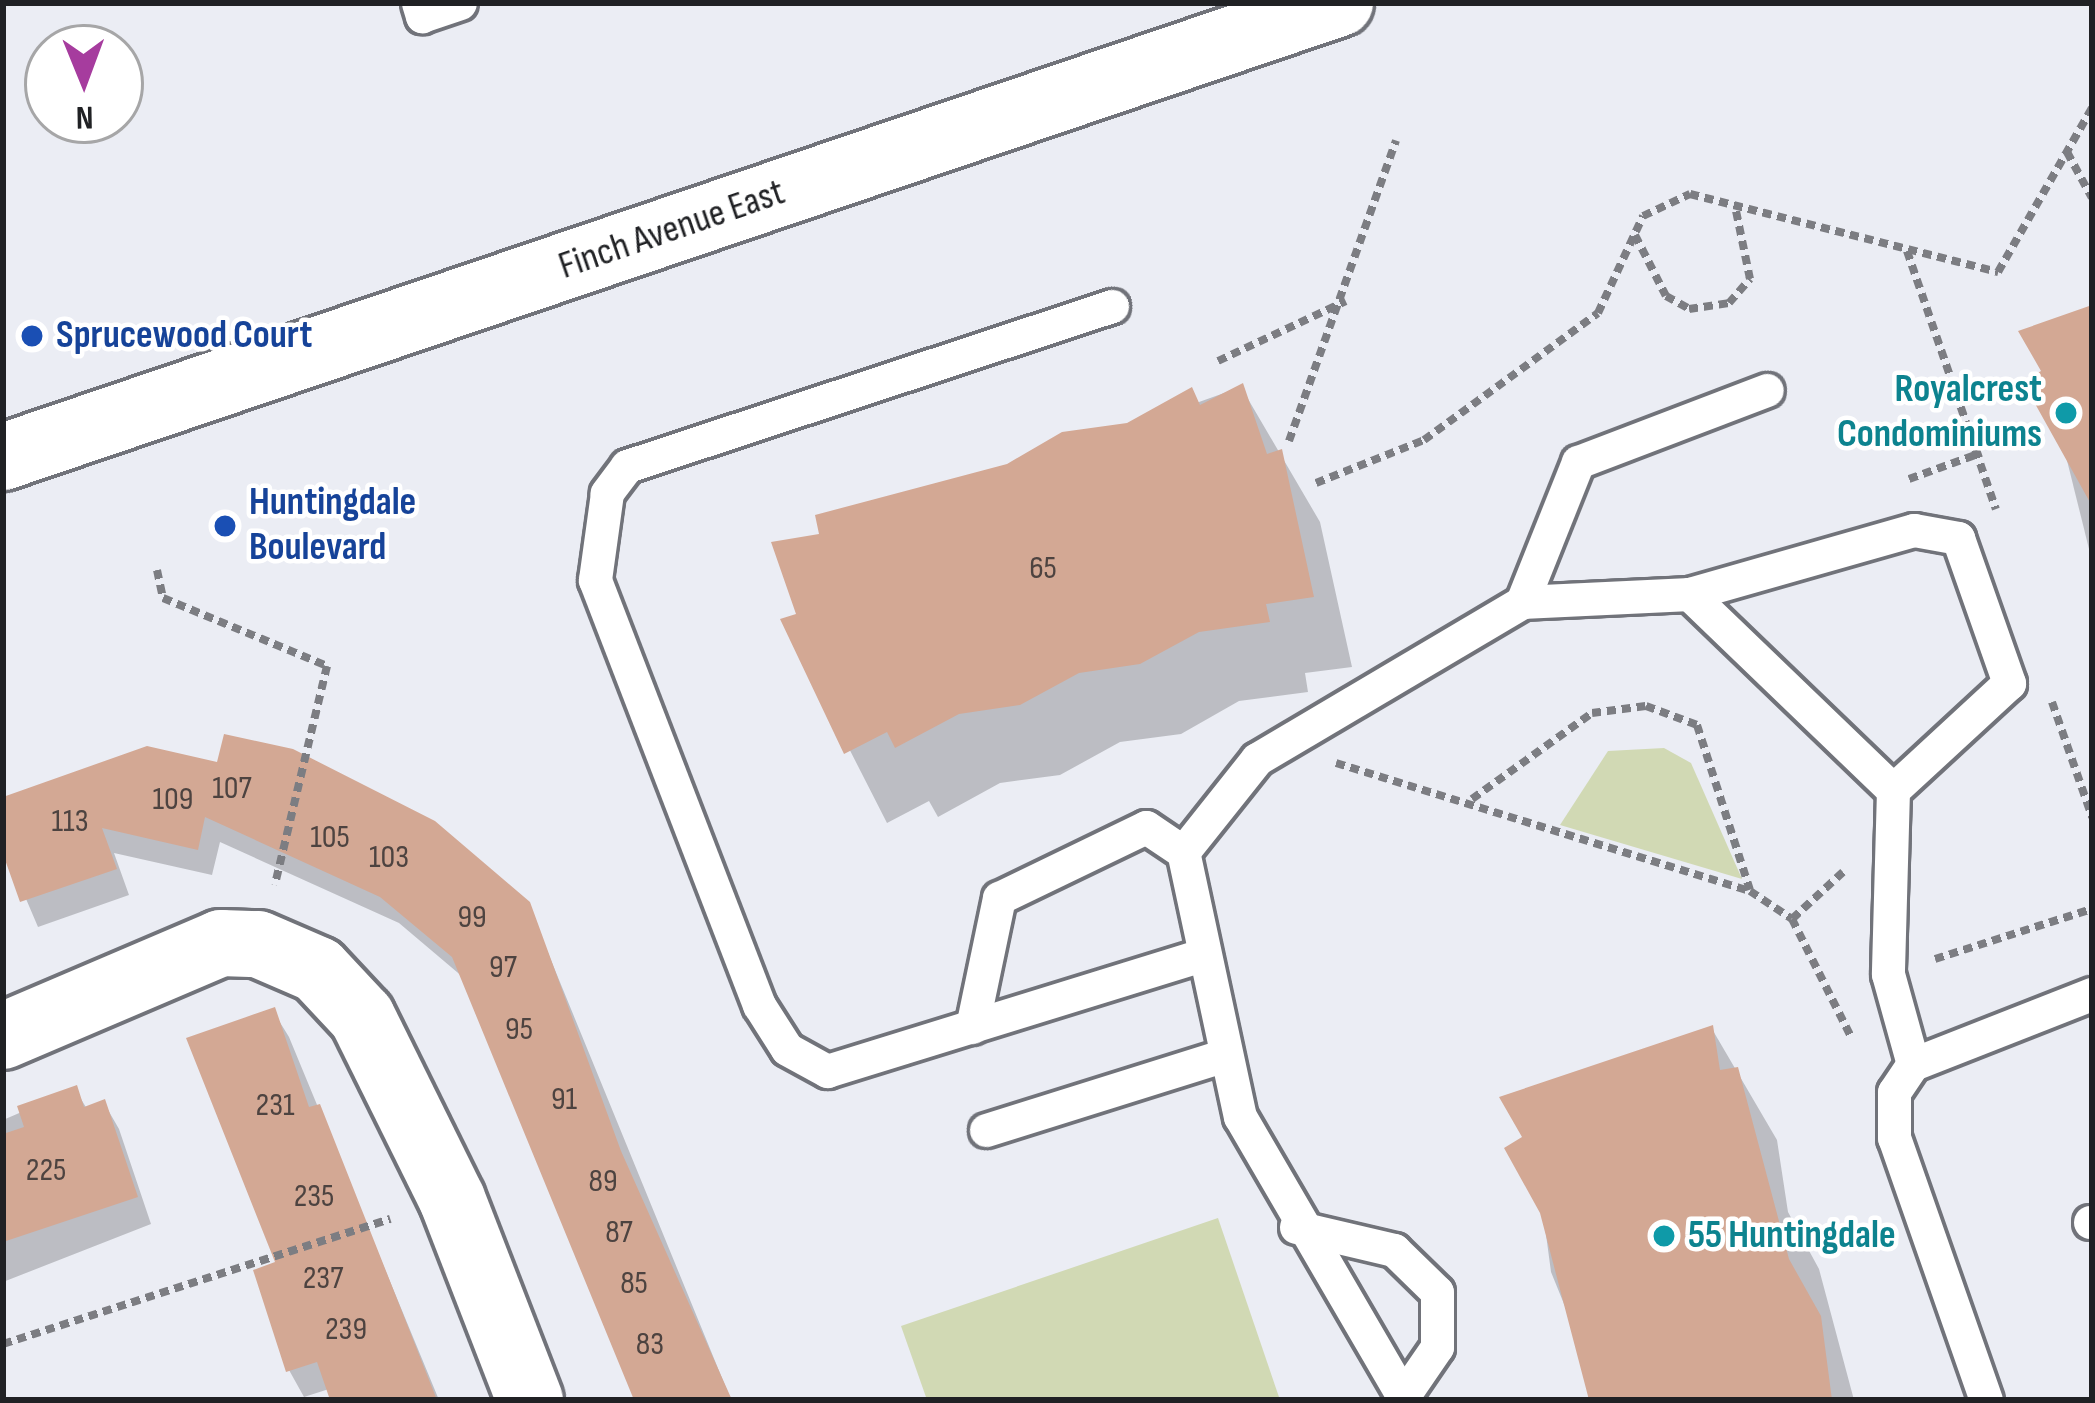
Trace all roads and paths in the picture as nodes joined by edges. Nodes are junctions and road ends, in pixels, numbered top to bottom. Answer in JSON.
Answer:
{"nodes":[{"id":1,"x":418,"y":3,"type":"edge"},
{"id":2,"x":460,"y":3,"type":"edge"},
{"id":3,"x":1340,"y":3,"type":"edge"},
{"id":4,"x":2092,"y":108,"type":"edge"},
{"id":5,"x":1396,"y":142,"type":"dead end"},
{"id":6,"x":2067,"y":152,"type":"junction"},
{"id":7,"x":2092,"y":198,"type":"edge"},
{"id":8,"x":1735,"y":206,"type":"junction"},
{"id":9,"x":1635,"y":234,"type":"junction"},
{"id":10,"x":1906,"y":249,"type":"junction"},
{"id":11,"x":1347,"y":300,"type":"junction"},
{"id":12,"x":1112,"y":306,"type":"dead end"},
{"id":13,"x":1218,"y":361,"type":"dead end"},
{"id":14,"x":1766,"y":390,"type":"dead end"},
{"id":15,"x":1289,"y":442,"type":"dead end"},
{"id":16,"x":1981,"y":453,"type":"dead end"},
{"id":17,"x":3,"y":457,"type":"edge"},
{"id":18,"x":1316,"y":483,"type":"dead end"},
{"id":19,"x":157,"y":570,"type":"dead end"},
{"id":20,"x":1689,"y":594,"type":"junction"},
{"id":21,"x":1522,"y":602,"type":"junction"},
{"id":22,"x":1295,"y":736,"type":"junction"},
{"id":23,"x":1893,"y":790,"type":"junction"},
{"id":24,"x":1472,"y":799,"type":"junction"},
{"id":25,"x":1183,"y":852,"type":"junction"},
{"id":26,"x":1750,"y":891,"type":"junction"},
{"id":27,"x":2092,"y":909,"type":"edge"},
{"id":28,"x":1792,"y":919,"type":"dead end"},
{"id":29,"x":258,"y":944,"type":"junction"},
{"id":30,"x":1204,"y":954,"type":"junction"},
{"id":31,"x":1888,"y":974,"type":"junction"},
{"id":32,"x":2092,"y":994,"type":"edge"},
{"id":33,"x":972,"y":1027,"type":"junction"},
{"id":34,"x":3,"y":1036,"type":"edge"},
{"id":35,"x":1226,"y":1055,"type":"junction"},
{"id":36,"x":1912,"y":1064,"type":"junction"},
{"id":37,"x":986,"y":1130,"type":"dead end"},
{"id":38,"x":452,"y":1199,"type":"junction"},
{"id":39,"x":1296,"y":1227,"type":"junction"},
{"id":40,"x":3,"y":1344,"type":"edge"},
{"id":41,"x":1405,"y":1398,"type":"edge"},
{"id":42,"x":530,"y":1400,"type":"edge"},
{"id":43,"x":1986,"y":1400,"type":"edge"}],
"edges":[{"from":1,"to":2,"type":"lane"},
{"from":3,"to":17,"type":"main road","name":"Finch Avenue East"},
{"from":4,"to":6,"type":"path"},
{"from":5,"to":11,"type":"path"},
{"from":6,"to":7,"type":"path"},
{"from":6,"to":10,"type":"path"},
{"from":8,"to":9,"type":"path"},
{"from":8,"to":9,"type":"path"},
{"from":8,"to":10,"type":"path"},
{"from":9,"to":18,"type":"path"},
{"from":10,"to":16,"type":"path"},
{"from":11,"to":13,"type":"path"},
{"from":11,"to":15,"type":"path"},
{"from":12,"to":33,"type":"lane"},
{"from":14,"to":21,"type":"lane"},
{"from":19,"to":29,"type":"path"},
{"from":20,"to":21,"type":"lane"},
{"from":20,"to":23,"type":"lane"},
{"from":20,"to":23,"type":"lane"},
{"from":21,"to":22,"type":"lane"},
{"from":22,"to":24,"type":"path"},
{"from":22,"to":25,"type":"lane"},
{"from":23,"to":31,"type":"lane"},
{"from":24,"to":26,"type":"path"},
{"from":24,"to":26,"type":"path"},
{"from":25,"to":30,"type":"lane"},
{"from":25,"to":33,"type":"lane"},
{"from":26,"to":28,"type":"path"},
{"from":27,"to":31,"type":"path"},
{"from":29,"to":34,"type":"main road"},
{"from":29,"to":38,"type":"main road"},
{"from":30,"to":33,"type":"lane"},
{"from":30,"to":35,"type":"lane"},
{"from":31,"to":36,"type":"lane"},
{"from":32,"to":36,"type":"lane"},
{"from":35,"to":37,"type":"lane"},
{"from":35,"to":39,"type":"lane"},
{"from":36,"to":43,"type":"lane"},
{"from":38,"to":40,"type":"path"},
{"from":38,"to":42,"type":"main road"},
{"from":39,"to":41,"type":"lane"},
{"from":39,"to":41,"type":"lane"}]}
